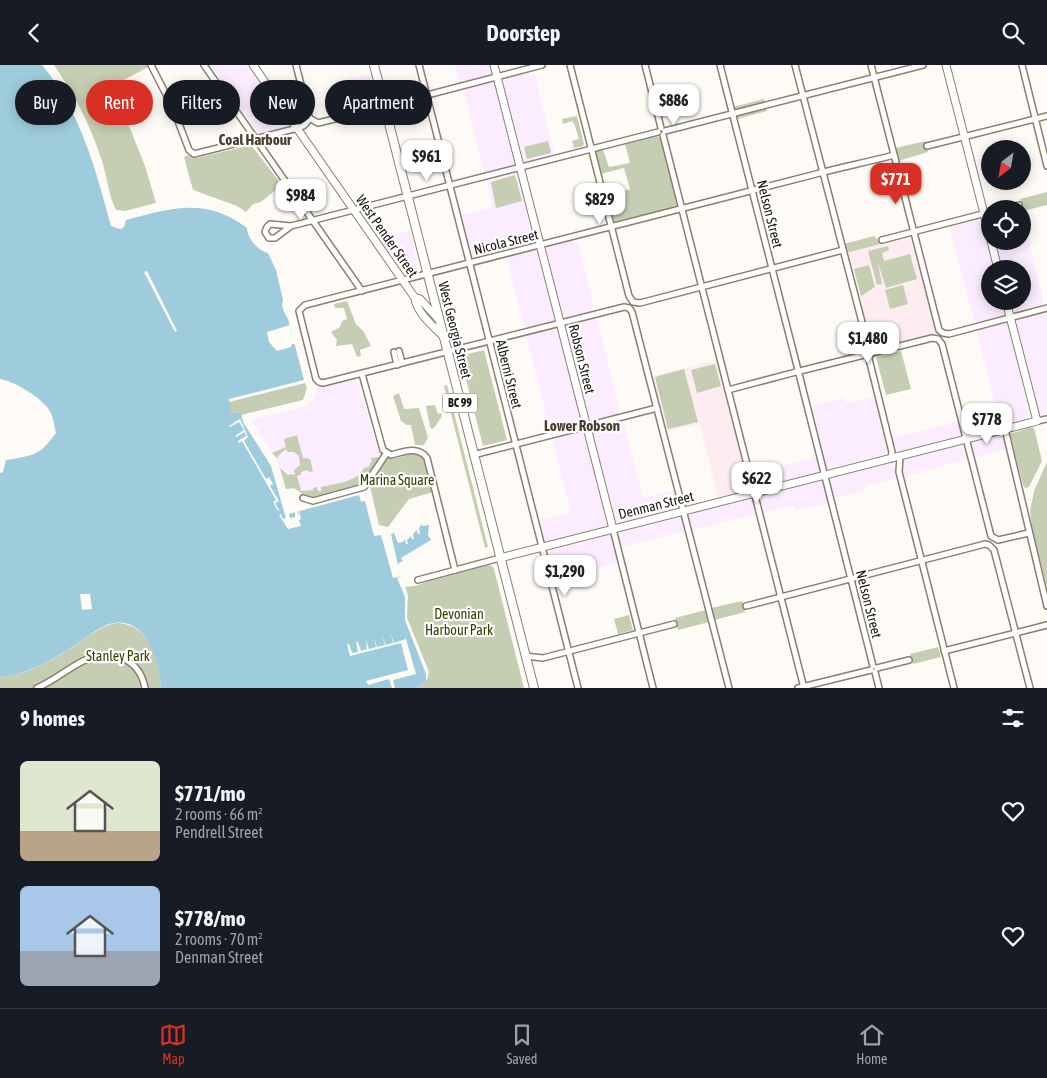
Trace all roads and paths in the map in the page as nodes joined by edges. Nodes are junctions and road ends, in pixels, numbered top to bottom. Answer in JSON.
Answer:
{"nodes":[{"id":1,"x":151,"y":65,"type":"edge"},
{"id":2,"x":204,"y":65,"type":"edge"},
{"id":3,"x":253,"y":65,"type":"edge"},
{"id":4,"x":296,"y":65,"type":"edge"},
{"id":5,"x":374,"y":65,"type":"edge"},
{"id":6,"x":419,"y":65,"type":"edge"},
{"id":7,"x":494,"y":65,"type":"edge"},
{"id":8,"x":542,"y":65,"type":"edge"},
{"id":9,"x":570,"y":65,"type":"edge"},
{"id":10,"x":645,"y":65,"type":"edge"},
{"id":11,"x":720,"y":65,"type":"edge"},
{"id":12,"x":796,"y":65,"type":"edge"},
{"id":13,"x":871,"y":65,"type":"edge"},
{"id":14,"x":923,"y":65,"type":"edge"},
{"id":15,"x":946,"y":65,"type":"edge"},
{"id":16,"x":1022,"y":65,"type":"edge"},
{"id":17,"x":498,"y":77,"type":"junction"},
{"id":18,"x":874,"y":78,"type":"junction"},
{"id":19,"x":300,"y":80,"type":"edge"},
{"id":20,"x":378,"y":80,"type":"edge"},
{"id":21,"x":423,"y":80,"type":"edge"},
{"id":22,"x":432,"y":95,"type":"edge"},
{"id":23,"x":803,"y":95,"type":"junction"},
{"id":24,"x":732,"y":114,"type":"junction"},
{"id":25,"x":432,"y":116,"type":"edge"},
{"id":26,"x":1047,"y":116,"type":"edge"},
{"id":27,"x":1035,"y":119,"type":"junction"},
{"id":28,"x":305,"y":125,"type":"edge"},
{"id":29,"x":390,"y":125,"type":"edge"},
{"id":30,"x":297,"y":129,"type":"junction"},
{"id":31,"x":662,"y":132,"type":"junction"},
{"id":32,"x":964,"y":137,"type":"junction"},
{"id":33,"x":255,"y":139,"type":"junction"},
{"id":34,"x":928,"y":147,"type":"dead end"},
{"id":35,"x":590,"y":149,"type":"junction"},
{"id":36,"x":894,"y":155,"type":"junction"},
{"id":37,"x":1047,"y":166,"type":"edge"},
{"id":38,"x":520,"y":168,"type":"junction"},
{"id":39,"x":823,"y":172,"type":"junction"},
{"id":40,"x":450,"y":186,"type":"junction"},
{"id":41,"x":752,"y":191,"type":"junction"},
{"id":42,"x":408,"y":197,"type":"junction"},
{"id":43,"x":983,"y":200,"type":"edge"},
{"id":44,"x":682,"y":209,"type":"junction"},
{"id":45,"x":354,"y":210,"type":"junction"},
{"id":46,"x":981,"y":215,"type":"edge"},
{"id":47,"x":313,"y":221,"type":"junction"},
{"id":48,"x":274,"y":224,"type":"junction"},
{"id":49,"x":291,"y":226,"type":"junction"},
{"id":50,"x":611,"y":227,"type":"junction"},
{"id":51,"x":913,"y":233,"type":"junction"},
{"id":52,"x":278,"y":237,"type":"junction"},
{"id":53,"x":882,"y":240,"type":"dead end"},
{"id":54,"x":540,"y":245,"type":"junction"},
{"id":55,"x":843,"y":250,"type":"junction"},
{"id":56,"x":469,"y":263,"type":"junction"},
{"id":57,"x":772,"y":269,"type":"junction"},
{"id":58,"x":428,"y":273,"type":"junction"},
{"id":59,"x":403,"y":280,"type":"junction"},
{"id":60,"x":702,"y":287,"type":"junction"},
{"id":61,"x":362,"y":291,"type":"junction"},
{"id":62,"x":415,"y":298,"type":"junction"},
{"id":63,"x":1047,"y":308,"type":"edge"},
{"id":64,"x":1008,"y":310,"type":"edge"},
{"id":65,"x":1010,"y":318,"type":"junction"},
{"id":66,"x":440,"y":321,"type":"junction"},
{"id":67,"x":560,"y":323,"type":"junction"},
{"id":68,"x":444,"y":337,"type":"junction"},
{"id":69,"x":490,"y":341,"type":"junction"},
{"id":70,"x":396,"y":351,"type":"dead end"},
{"id":71,"x":447,"y":351,"type":"junction"},
{"id":72,"x":870,"y":353,"type":"junction"},
{"id":73,"x":400,"y":364,"type":"junction"},
{"id":74,"x":798,"y":372,"type":"junction"},
{"id":75,"x":362,"y":373,"type":"junction"},
{"id":76,"x":728,"y":390,"type":"junction"},
{"id":77,"x":657,"y":408,"type":"junction"},
{"id":78,"x":1047,"y":419,"type":"edge"},
{"id":79,"x":1037,"y":421,"type":"junction"},
{"id":80,"x":587,"y":426,"type":"junction"},
{"id":81,"x":1005,"y":429,"type":"junction"},
{"id":82,"x":966,"y":439,"type":"junction"},
{"id":83,"x":516,"y":444,"type":"junction"},
{"id":84,"x":386,"y":454,"type":"junction"},
{"id":85,"x":473,"y":455,"type":"junction"},
{"id":86,"x":900,"y":456,"type":"junction"},
{"id":87,"x":891,"y":459,"type":"junction"},
{"id":88,"x":825,"y":475,"type":"junction"},
{"id":89,"x":754,"y":493,"type":"junction"},
{"id":90,"x":303,"y":498,"type":"dead end"},
{"id":91,"x":684,"y":511,"type":"junction"},
{"id":92,"x":613,"y":529,"type":"junction"},
{"id":93,"x":1029,"y":533,"type":"junction"},
{"id":94,"x":542,"y":548,"type":"junction"},
{"id":95,"x":500,"y":558,"type":"junction"},
{"id":96,"x":922,"y":561,"type":"junction"},
{"id":97,"x":455,"y":570,"type":"junction"},
{"id":98,"x":851,"y":579,"type":"junction"},
{"id":99,"x":418,"y":580,"type":"dead end"},
{"id":100,"x":781,"y":597,"type":"junction"},
{"id":101,"x":746,"y":606,"type":"dead end"},
{"id":102,"x":1047,"y":606,"type":"edge"},
{"id":103,"x":674,"y":624,"type":"dead end"},
{"id":104,"x":1047,"y":625,"type":"edge"},
{"id":105,"x":639,"y":633,"type":"junction"},
{"id":106,"x":1016,"y":633,"type":"junction"},
{"id":107,"x":568,"y":651,"type":"junction"},
{"id":108,"x":944,"y":651,"type":"junction"},
{"id":109,"x":525,"y":656,"type":"junction"},
{"id":110,"x":909,"y":660,"type":"dead end"},
{"id":111,"x":874,"y":669,"type":"junction"},
{"id":112,"x":802,"y":687,"type":"edge"},
{"id":113,"x":37,"y":688,"type":"edge"},
{"id":114,"x":144,"y":688,"type":"edge"},
{"id":115,"x":534,"y":688,"type":"edge"},
{"id":116,"x":578,"y":688,"type":"edge"},
{"id":117,"x":654,"y":688,"type":"edge"},
{"id":118,"x":729,"y":688,"type":"edge"},
{"id":119,"x":879,"y":688,"type":"edge"},
{"id":120,"x":954,"y":688,"type":"edge"},
{"id":121,"x":1030,"y":688,"type":"edge"}],
"edges":[{"from":1,"to":33,"type":"street"},
{"from":2,"to":33,"type":"street"},
{"from":3,"to":30,"type":"main road","name":"West Pender Street"},
{"from":4,"to":19,"type":"street"},
{"from":5,"to":20,"type":"highway","name":"West Georgia Street","number":"BC 99"},
{"from":6,"to":21,"type":"street","name":"Alberni Street"},
{"from":7,"to":17,"type":"main road","name":"Robson Street"},
{"from":8,"to":17,"type":"street"},
{"from":9,"to":35,"type":"street"},
{"from":10,"to":31,"type":"street"},
{"from":11,"to":24,"type":"street","name":"Nelson Street"},
{"from":12,"to":23,"type":"street"},
{"from":13,"to":18,"type":"street"},
{"from":14,"to":18,"type":"street"},
{"from":15,"to":32,"type":"main road"},
{"from":16,"to":27,"type":"street"},
{"from":17,"to":22,"type":"street"},
{"from":17,"to":38,"type":"main road","name":"Robson Street"},
{"from":18,"to":23,"type":"street"},
{"from":18,"to":36,"type":"street"},
{"from":23,"to":24,"type":"street"},
{"from":23,"to":39,"type":"street"},
{"from":24,"to":31,"type":"street"},
{"from":24,"to":41,"type":"street","name":"Nelson Street"},
{"from":25,"to":40,"type":"street","name":"Alberni Street"},
{"from":26,"to":27,"type":"street"},
{"from":27,"to":32,"type":"street"},
{"from":27,"to":37,"type":"street"},
{"from":28,"to":30,"type":"street"},
{"from":29,"to":42,"type":"highway","name":"West Georgia Street","number":"BC 99"},
{"from":30,"to":33,"type":"street"},
{"from":30,"to":45,"type":"main road","name":"West Pender Street"},
{"from":31,"to":35,"type":"street"},
{"from":31,"to":44,"type":"street"},
{"from":32,"to":34,"type":"street"},
{"from":32,"to":43,"type":"main road"},
{"from":33,"to":47,"type":"street"},
{"from":35,"to":38,"type":"street"},
{"from":35,"to":50,"type":"street"},
{"from":36,"to":39,"type":"street","name":"Nicola Street"},
{"from":36,"to":51,"type":"street"},
{"from":38,"to":40,"type":"street"},
{"from":38,"to":54,"type":"main road","name":"Robson Street"},
{"from":39,"to":41,"type":"street","name":"Nicola Street"},
{"from":39,"to":55,"type":"street"},
{"from":40,"to":42,"type":"street"},
{"from":40,"to":56,"type":"street","name":"Alberni Street"},
{"from":41,"to":44,"type":"street","name":"Nicola Street"},
{"from":41,"to":57,"type":"street","name":"Nelson Street"},
{"from":42,"to":45,"type":"street"},
{"from":42,"to":58,"type":"highway","name":"West Georgia Street","number":"BC 99"},
{"from":44,"to":50,"type":"street","name":"Nicola Street"},
{"from":44,"to":60,"type":"street"},
{"from":45,"to":47,"type":"street"},
{"from":45,"to":59,"type":"main road","name":"West Pender Street"},
{"from":46,"to":51,"type":"street"},
{"from":47,"to":49,"type":"street"},
{"from":47,"to":61,"type":"street"},
{"from":48,"to":49,"type":"street"},
{"from":48,"to":52,"type":"street"},
{"from":48,"to":52,"type":"street"},
{"from":49,"to":52,"type":"street"},
{"from":50,"to":54,"type":"street","name":"Nicola Street"},
{"from":50,"to":60,"type":"street"},
{"from":51,"to":53,"type":"street"},
{"from":51,"to":65,"type":"street"},
{"from":54,"to":56,"type":"street","name":"Nicola Street"},
{"from":54,"to":67,"type":"main road","name":"Robson Street"},
{"from":55,"to":57,"type":"street"},
{"from":55,"to":72,"type":"street"},
{"from":56,"to":58,"type":"street","name":"Nicola Street"},
{"from":56,"to":69,"type":"street","name":"Alberni Street"},
{"from":57,"to":60,"type":"street"},
{"from":57,"to":74,"type":"street","name":"Nelson Street"},
{"from":58,"to":59,"type":"street","name":"Nicola Street"},
{"from":58,"to":66,"type":"highway","name":"West Georgia Street","number":"BC 99"},
{"from":59,"to":61,"type":"street","name":"Nicola Street"},
{"from":59,"to":62,"type":"main road","name":"West Pender Street"},
{"from":60,"to":76,"type":"street"},
{"from":61,"to":75,"type":"street","name":"Nicola Street"},
{"from":62,"to":66,"type":"main road","name":"West Pender Street"},
{"from":62,"to":68,"type":"main road","name":"West Pender Street"},
{"from":63,"to":65,"type":"street"},
{"from":64,"to":65,"type":"main road"},
{"from":65,"to":79,"type":"main road"},
{"from":66,"to":68,"type":"highway","name":"West Georgia Street","number":"BC 99"},
{"from":67,"to":69,"type":"street"},
{"from":67,"to":77,"type":"street"},
{"from":67,"to":80,"type":"main road","name":"Robson Street"},
{"from":68,"to":71,"type":"highway","name":"West Georgia Street","number":"BC 99"},
{"from":69,"to":71,"type":"street"},
{"from":69,"to":83,"type":"street","name":"Alberni Street"},
{"from":70,"to":73,"type":"street"},
{"from":71,"to":73,"type":"street"},
{"from":71,"to":85,"type":"highway","name":"West Georgia Street","number":"BC 99"},
{"from":72,"to":74,"type":"street"},
{"from":72,"to":82,"type":"street"},
{"from":72,"to":87,"type":"street"},
{"from":73,"to":75,"type":"street"},
{"from":74,"to":76,"type":"street"},
{"from":74,"to":88,"type":"street","name":"Nelson Street"},
{"from":75,"to":84,"type":"street"},
{"from":76,"to":89,"type":"street"},
{"from":77,"to":80,"type":"street"},
{"from":77,"to":91,"type":"street"},
{"from":78,"to":79,"type":"street","name":"Denman Street"},
{"from":79,"to":81,"type":"main road","name":"Denman Street"},
{"from":80,"to":83,"type":"street"},
{"from":80,"to":92,"type":"main road","name":"Robson Street"},
{"from":81,"to":82,"type":"main road","name":"Denman Street"},
{"from":81,"to":93,"type":"street"},
{"from":82,"to":86,"type":"main road","name":"Denman Street"},
{"from":82,"to":93,"type":"street"},
{"from":83,"to":85,"type":"street"},
{"from":83,"to":94,"type":"street","name":"Alberni Street"},
{"from":84,"to":90,"type":"street"},
{"from":84,"to":97,"type":"street"},
{"from":85,"to":95,"type":"highway","name":"West Georgia Street","number":"BC 99"},
{"from":86,"to":87,"type":"main road","name":"Denman Street"},
{"from":86,"to":96,"type":"street"},
{"from":87,"to":88,"type":"main road","name":"Denman Street"},
{"from":88,"to":89,"type":"main road","name":"Denman Street"},
{"from":88,"to":98,"type":"street","name":"Nelson Street"},
{"from":89,"to":91,"type":"main road","name":"Denman Street"},
{"from":89,"to":100,"type":"street"},
{"from":91,"to":92,"type":"main road","name":"Denman Street"},
{"from":91,"to":118,"type":"street"},
{"from":92,"to":94,"type":"main road","name":"Denman Street"},
{"from":92,"to":105,"type":"street","name":"Robson Street"},
{"from":93,"to":102,"type":"street"},
{"from":94,"to":95,"type":"main road","name":"Denman Street"},
{"from":94,"to":107,"type":"street","name":"Alberni Street"},
{"from":95,"to":97,"type":"street","name":"Denman Street"},
{"from":95,"to":109,"type":"highway","name":"West Georgia Street","number":"BC 99"},
{"from":96,"to":98,"type":"street"},
{"from":96,"to":106,"type":"street"},
{"from":96,"to":108,"type":"street"},
{"from":97,"to":99,"type":"street","name":"Denman Street"},
{"from":98,"to":100,"type":"street"},
{"from":98,"to":111,"type":"street","name":"Nelson Street"},
{"from":100,"to":101,"type":"street"},
{"from":100,"to":112,"type":"street"},
{"from":103,"to":105,"type":"street"},
{"from":104,"to":106,"type":"street"},
{"from":105,"to":107,"type":"street"},
{"from":105,"to":117,"type":"street","name":"Robson Street"},
{"from":106,"to":108,"type":"street"},
{"from":106,"to":121,"type":"street"},
{"from":107,"to":109,"type":"street"},
{"from":107,"to":116,"type":"street","name":"Alberni Street"},
{"from":108,"to":120,"type":"street"},
{"from":109,"to":115,"type":"highway","name":"West Georgia Street","number":"BC 99"},
{"from":110,"to":111,"type":"street"},
{"from":111,"to":112,"type":"street"},
{"from":111,"to":119,"type":"street","name":"Nelson Street"},
{"from":113,"to":114,"type":"street"}]}
